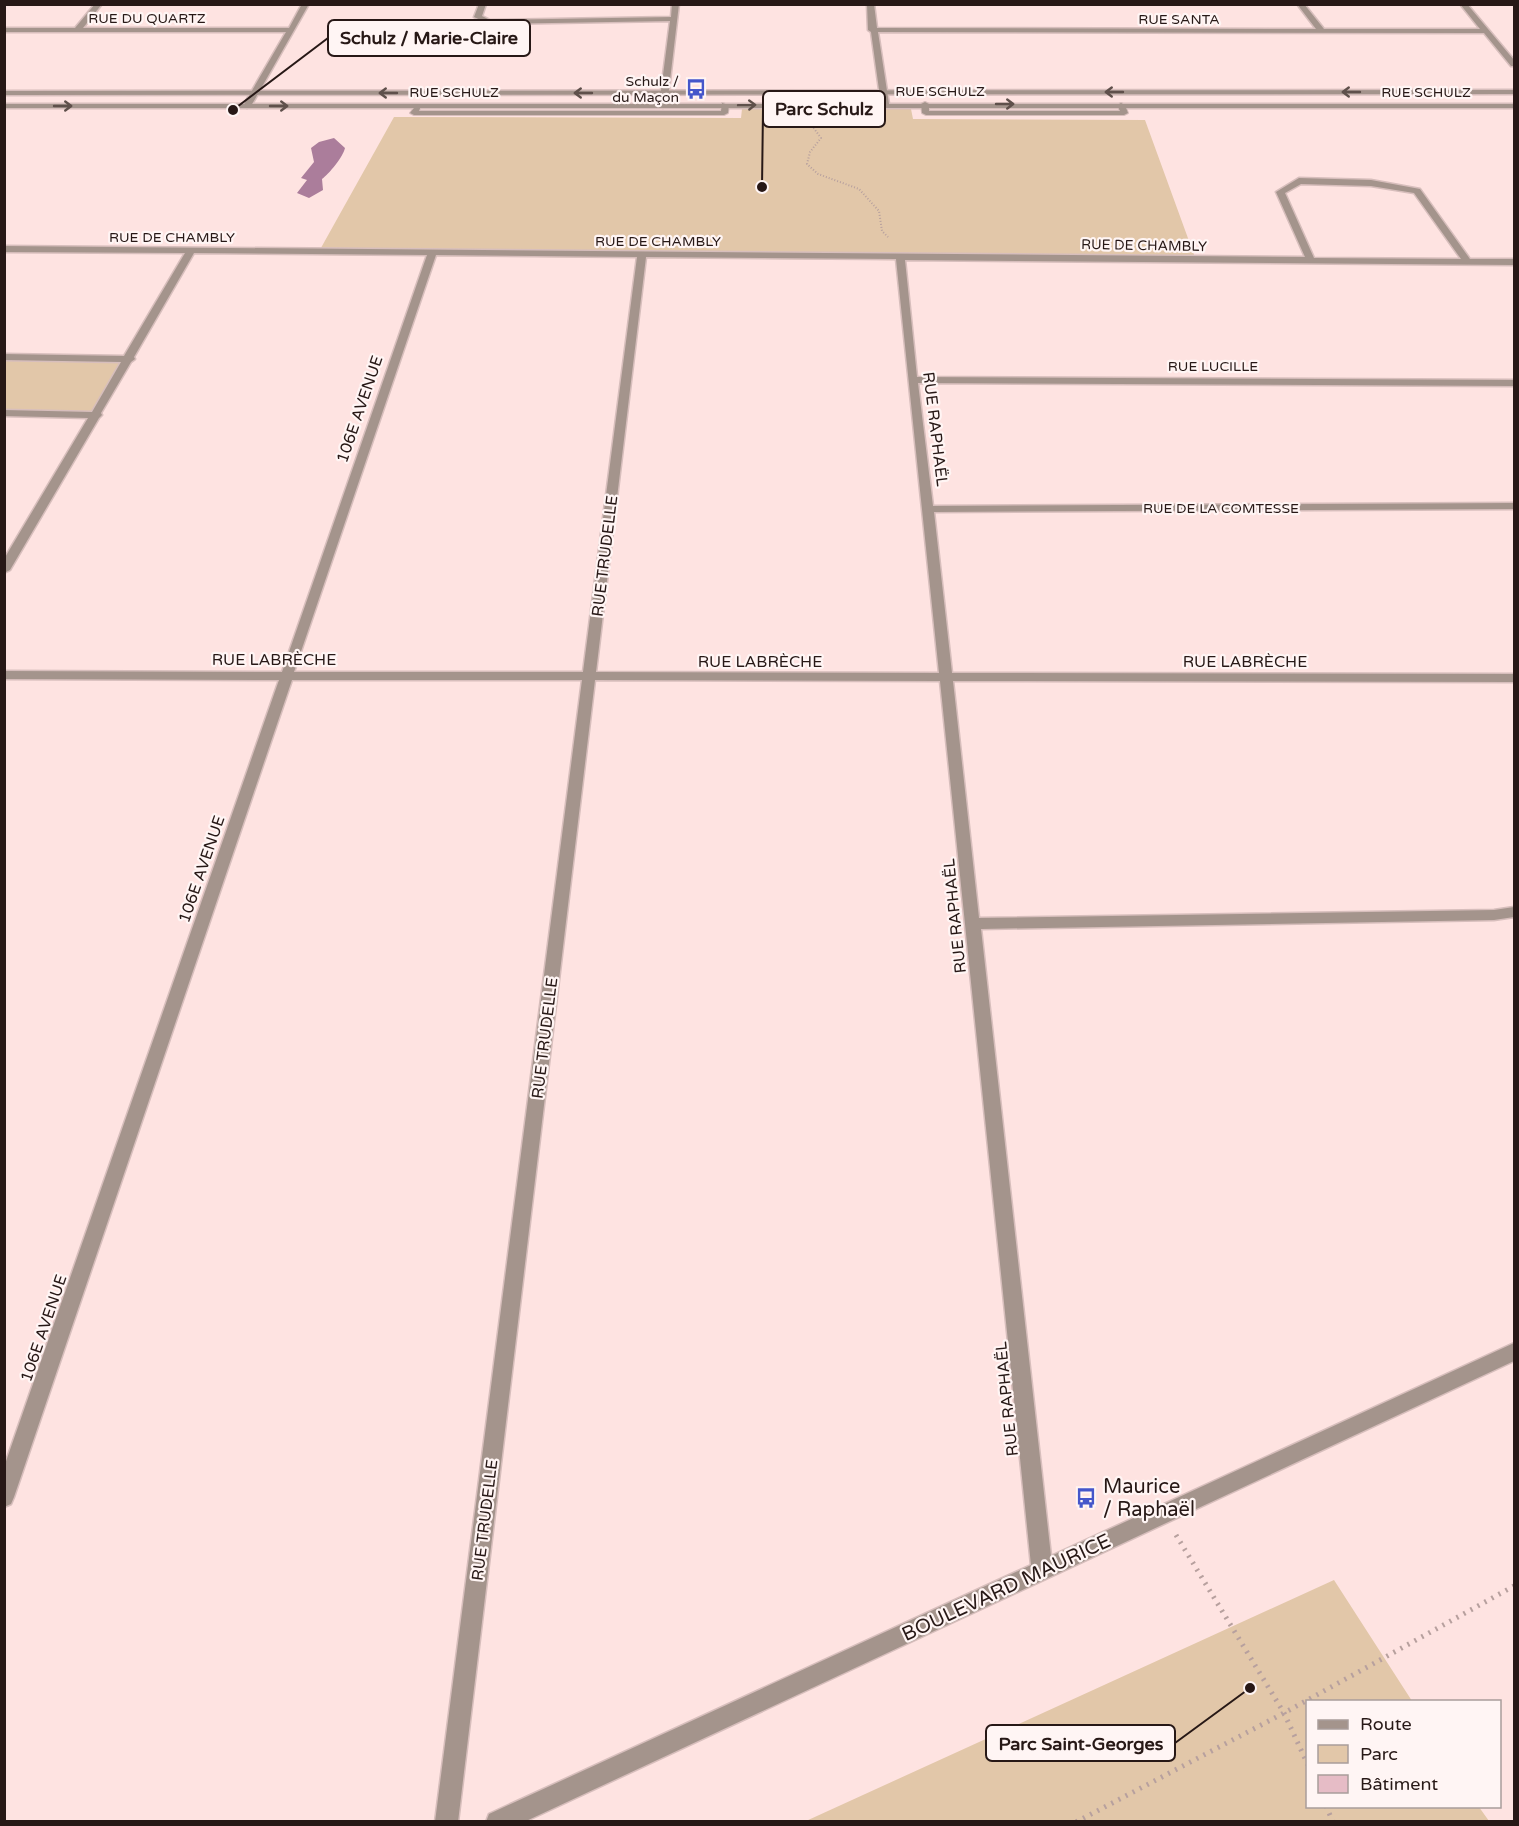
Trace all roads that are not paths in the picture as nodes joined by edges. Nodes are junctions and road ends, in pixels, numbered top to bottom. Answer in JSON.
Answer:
{"nodes":[{"id":1,"x":99,"y":4,"type":"edge"},
{"id":2,"x":306,"y":4,"type":"edge"},
{"id":3,"x":483,"y":4,"type":"edge"},
{"id":4,"x":676,"y":4,"type":"edge"},
{"id":5,"x":870,"y":4,"type":"edge"},
{"id":6,"x":1300,"y":4,"type":"edge"},
{"id":7,"x":1463,"y":4,"type":"edge"},
{"id":8,"x":674,"y":19,"type":"junction"},
{"id":9,"x":4,"y":30,"type":"edge"},
{"id":10,"x":77,"y":30,"type":"junction"},
{"id":11,"x":290,"y":30,"type":"junction"},
{"id":12,"x":872,"y":30,"type":"junction"},
{"id":13,"x":1322,"y":31,"type":"junction"},
{"id":14,"x":1486,"y":31,"type":"junction"},
{"id":15,"x":1515,"y":64,"type":"edge"},
{"id":16,"x":883,"y":92,"type":"junction"},
{"id":17,"x":1140,"y":92,"type":"junction"},
{"id":18,"x":4,"y":93,"type":"edge"},
{"id":19,"x":254,"y":93,"type":"junction"},
{"id":20,"x":484,"y":93,"type":"junction"},
{"id":21,"x":664,"y":93,"type":"junction"},
{"id":22,"x":1515,"y":93,"type":"edge"},
{"id":23,"x":885,"y":104,"type":"junction"},
{"id":24,"x":724,"y":105,"type":"junction"},
{"id":25,"x":1146,"y":105,"type":"junction"},
{"id":26,"x":4,"y":106,"type":"edge"},
{"id":27,"x":247,"y":106,"type":"junction"},
{"id":28,"x":417,"y":106,"type":"junction"},
{"id":29,"x":479,"y":106,"type":"junction"},
{"id":30,"x":663,"y":106,"type":"junction"},
{"id":31,"x":1515,"y":106,"type":"edge"},
{"id":32,"x":4,"y":249,"type":"edge"},
{"id":33,"x":191,"y":251,"type":"junction"},
{"id":34,"x":432,"y":253,"type":"junction"},
{"id":35,"x":642,"y":255,"type":"junction"},
{"id":36,"x":900,"y":257,"type":"junction"},
{"id":37,"x":1311,"y":260,"type":"junction"},
{"id":38,"x":1468,"y":262,"type":"junction"},
{"id":39,"x":1515,"y":262,"type":"edge"},
{"id":40,"x":4,"y":357,"type":"edge"},
{"id":41,"x":130,"y":359,"type":"junction"},
{"id":42,"x":912,"y":380,"type":"junction"},
{"id":43,"x":1515,"y":383,"type":"edge"},
{"id":44,"x":4,"y":413,"type":"edge"},
{"id":45,"x":97,"y":414,"type":"junction"},
{"id":46,"x":1515,"y":506,"type":"edge"},
{"id":47,"x":928,"y":509,"type":"junction"},
{"id":48,"x":4,"y":570,"type":"edge"},
{"id":49,"x":4,"y":675,"type":"edge"},
{"id":50,"x":286,"y":676,"type":"junction"},
{"id":51,"x":589,"y":677,"type":"junction"},
{"id":52,"x":946,"y":678,"type":"junction"},
{"id":53,"x":1515,"y":678,"type":"edge"},
{"id":54,"x":1515,"y":912,"type":"edge"},
{"id":55,"x":973,"y":924,"type":"junction"},
{"id":56,"x":1515,"y":1352,"type":"edge"},
{"id":57,"x":4,"y":1497,"type":"edge"},
{"id":58,"x":1042,"y":1571,"type":"junction"},
{"id":59,"x":446,"y":1821,"type":"edge"},
{"id":60,"x":497,"y":1821,"type":"edge"}],
"edges":[{"from":1,"to":10,"type":"street"},
{"from":2,"to":11,"type":"street"},
{"from":3,"to":8,"type":"street"},
{"from":4,"to":8,"type":"street"},
{"from":5,"to":12,"type":"street"},
{"from":6,"to":13,"type":"street"},
{"from":7,"to":14,"type":"street"},
{"from":8,"to":21,"type":"street"},
{"from":9,"to":10,"type":"street","name":"RUE DU QUARTZ"},
{"from":10,"to":11,"type":"street","name":"RUE DU QUARTZ"},
{"from":11,"to":19,"type":"street"},
{"from":12,"to":13,"type":"street","name":"RUE SANTA"},
{"from":12,"to":16,"type":"street"},
{"from":13,"to":14,"type":"street","name":"RUE SANTA"},
{"from":14,"to":15,"type":"street"},
{"from":17,"to":16,"type":"street","name":"RUE SCHULZ","one_way":true},
{"from":16,"to":21,"type":"street","name":"RUE SCHULZ"},
{"from":16,"to":23,"type":"street"},
{"from":22,"to":17,"type":"street","name":"RUE SCHULZ","one_way":true},
{"from":17,"to":25,"type":"street"},
{"from":18,"to":19,"type":"street","name":"RUE SCHULZ"},
{"from":20,"to":19,"type":"street","name":"RUE SCHULZ","one_way":true},
{"from":19,"to":27,"type":"street"},
{"from":21,"to":20,"type":"street","name":"RUE SCHULZ","one_way":true},
{"from":20,"to":29,"type":"street"},
{"from":21,"to":30,"type":"street"},
{"from":24,"to":23,"type":"street","name":"RUE SCHULZ","one_way":true},
{"from":23,"to":25,"type":"street","name":"RUE SCHULZ"},
{"from":24,"to":28,"type":"lane"},
{"from":24,"to":30,"type":"street","name":"RUE SCHULZ"},
{"from":25,"to":31,"type":"street","name":"RUE SCHULZ"},
{"from":26,"to":27,"type":"street","name":"RUE SCHULZ","one_way":true},
{"from":27,"to":28,"type":"street","name":"RUE SCHULZ","one_way":true},
{"from":28,"to":29,"type":"street","name":"RUE SCHULZ"},
{"from":29,"to":30,"type":"street","name":"RUE SCHULZ"},
{"from":32,"to":33,"type":"street","name":"RUE DE CHAMBLY"},
{"from":33,"to":34,"type":"street","name":"RUE DE CHAMBLY"},
{"from":33,"to":41,"type":"street"},
{"from":34,"to":35,"type":"street","name":"RUE DE CHAMBLY"},
{"from":34,"to":50,"type":"street","name":"106E AVENUE"},
{"from":35,"to":36,"type":"street","name":"RUE DE CHAMBLY"},
{"from":35,"to":51,"type":"street","name":"RUE TRUDELLE"},
{"from":36,"to":37,"type":"street","name":"RUE DE CHAMBLY"},
{"from":36,"to":42,"type":"street","name":"RUE RAPHAËL"},
{"from":37,"to":38,"type":"street","name":"RUE DE CHAMBLY"},
{"from":37,"to":38,"type":"street"},
{"from":38,"to":39,"type":"street","name":"RUE DE CHAMBLY"},
{"from":40,"to":41,"type":"street"},
{"from":41,"to":45,"type":"street"},
{"from":42,"to":43,"type":"street","name":"RUE LUCILLE"},
{"from":42,"to":47,"type":"street","name":"RUE RAPHAËL"},
{"from":44,"to":45,"type":"street"},
{"from":45,"to":48,"type":"street"},
{"from":46,"to":47,"type":"street","name":"RUE DE LA COMTESSE"},
{"from":47,"to":52,"type":"street","name":"RUE RAPHAËL"},
{"from":49,"to":50,"type":"street","name":"RUE LABRÈCHE"},
{"from":50,"to":51,"type":"street","name":"RUE LABRÈCHE"},
{"from":50,"to":57,"type":"street","name":"106E AVENUE"},
{"from":51,"to":52,"type":"street","name":"RUE LABRÈCHE"},
{"from":51,"to":59,"type":"street","name":"RUE TRUDELLE"},
{"from":52,"to":53,"type":"street","name":"RUE LABRÈCHE"},
{"from":52,"to":55,"type":"street","name":"RUE RAPHAËL"},
{"from":54,"to":55,"type":"street"},
{"from":55,"to":58,"type":"street","name":"RUE RAPHAËL"},
{"from":56,"to":58,"type":"street","name":"BOULEVARD MAURICE"},
{"from":58,"to":60,"type":"street","name":"BOULEVARD MAURICE"}]}
